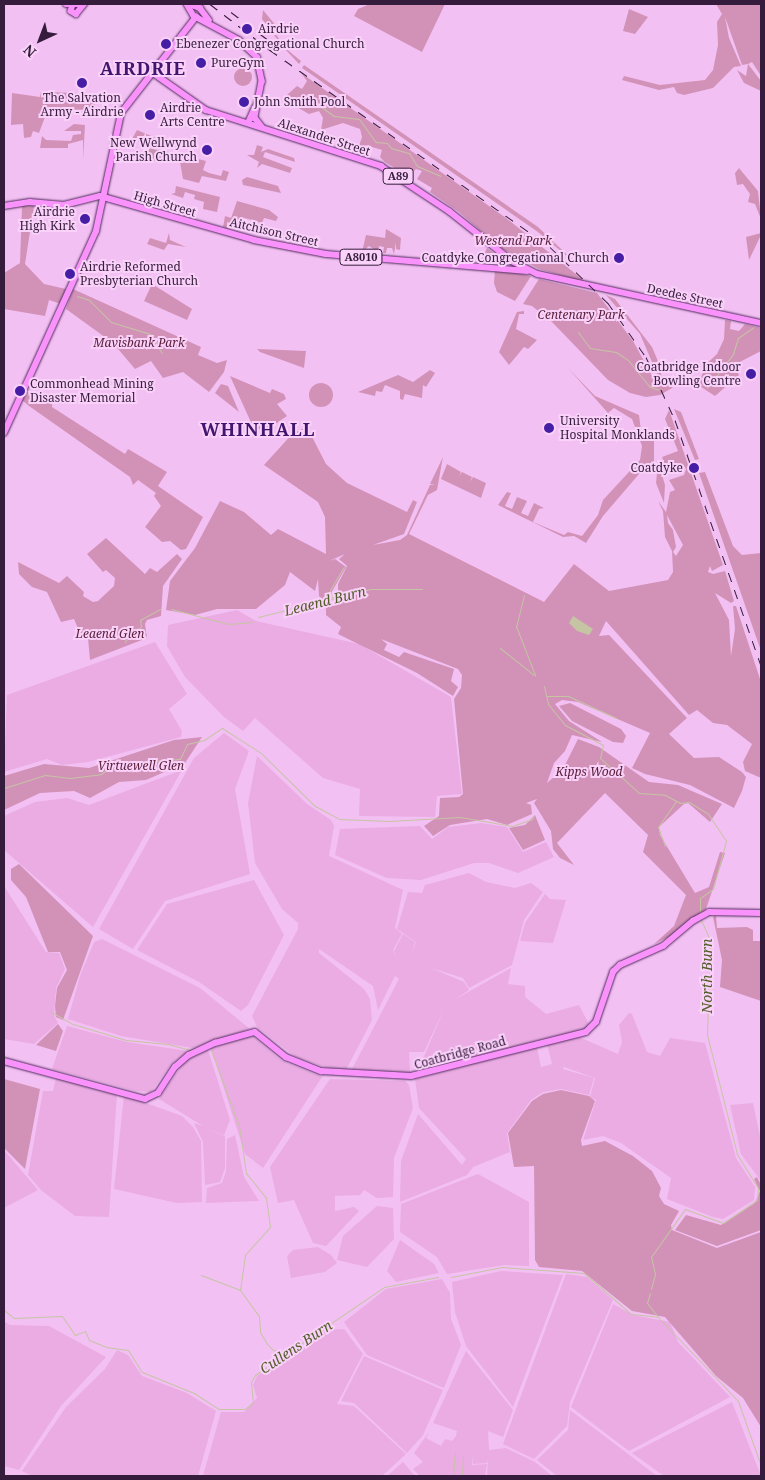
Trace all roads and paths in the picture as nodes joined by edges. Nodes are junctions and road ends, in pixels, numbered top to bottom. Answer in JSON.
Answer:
{"nodes":[{"id":1,"x":62,"y":4,"type":"edge"},
{"id":2,"x":66,"y":4,"type":"edge"},
{"id":3,"x":78,"y":6,"type":"edge"},
{"id":4,"x":197,"y":9,"type":"edge"},
{"id":5,"x":152,"y":72,"type":"junction"},
{"id":6,"x":251,"y":120,"type":"junction"},
{"id":7,"x":105,"y":198,"type":"junction"},
{"id":8,"x":4,"y":206,"type":"edge"},
{"id":9,"x":220,"y":230,"type":"joint"},
{"id":10,"x":512,"y":261,"type":"junction"},
{"id":11,"x":504,"y":267,"type":"junction"},
{"id":12,"x":538,"y":274,"type":"junction"},
{"id":13,"x":612,"y":292,"type":"joint"},
{"id":14,"x":761,"y":323,"type":"edge"},
{"id":15,"x":4,"y":433,"type":"edge"},
{"id":16,"x":761,"y":913,"type":"edge"},
{"id":17,"x":4,"y":1061,"type":"edge"}],
"edges":[{"from":1,"to":3,"type":"main road"},
{"from":2,"to":3,"type":"main road"},
{"from":4,"to":5,"type":"main road"},
{"from":4,"to":6,"type":"main road"},
{"from":5,"to":6,"type":"main road"},
{"from":5,"to":7,"type":"main road"},
{"from":6,"to":10,"type":"main road","name":"Alexander Street","number":"A89"},
{"from":7,"to":8,"type":"main road","number":"A8010"},
{"from":7,"to":9,"type":"main road","name":"High Street","number":"A8010"},
{"from":7,"to":15,"type":"main road"},
{"from":9,"to":11,"type":"main road","name":"Aitchison Street","number":"A8010"},
{"from":10,"to":11,"type":"main road"},
{"from":10,"to":12,"type":"main road","name":"Alexander Street","number":"A89"},
{"from":11,"to":12,"type":"main road","name":"Aitchison Street","number":"A8010"},
{"from":12,"to":13,"type":"main road","name":"Alexander Street","number":"A89"},
{"from":13,"to":14,"type":"main road","name":"Deedes Street","number":"A89"},
{"from":16,"to":17,"type":"main road","name":"Coatbridge Road"}]}
